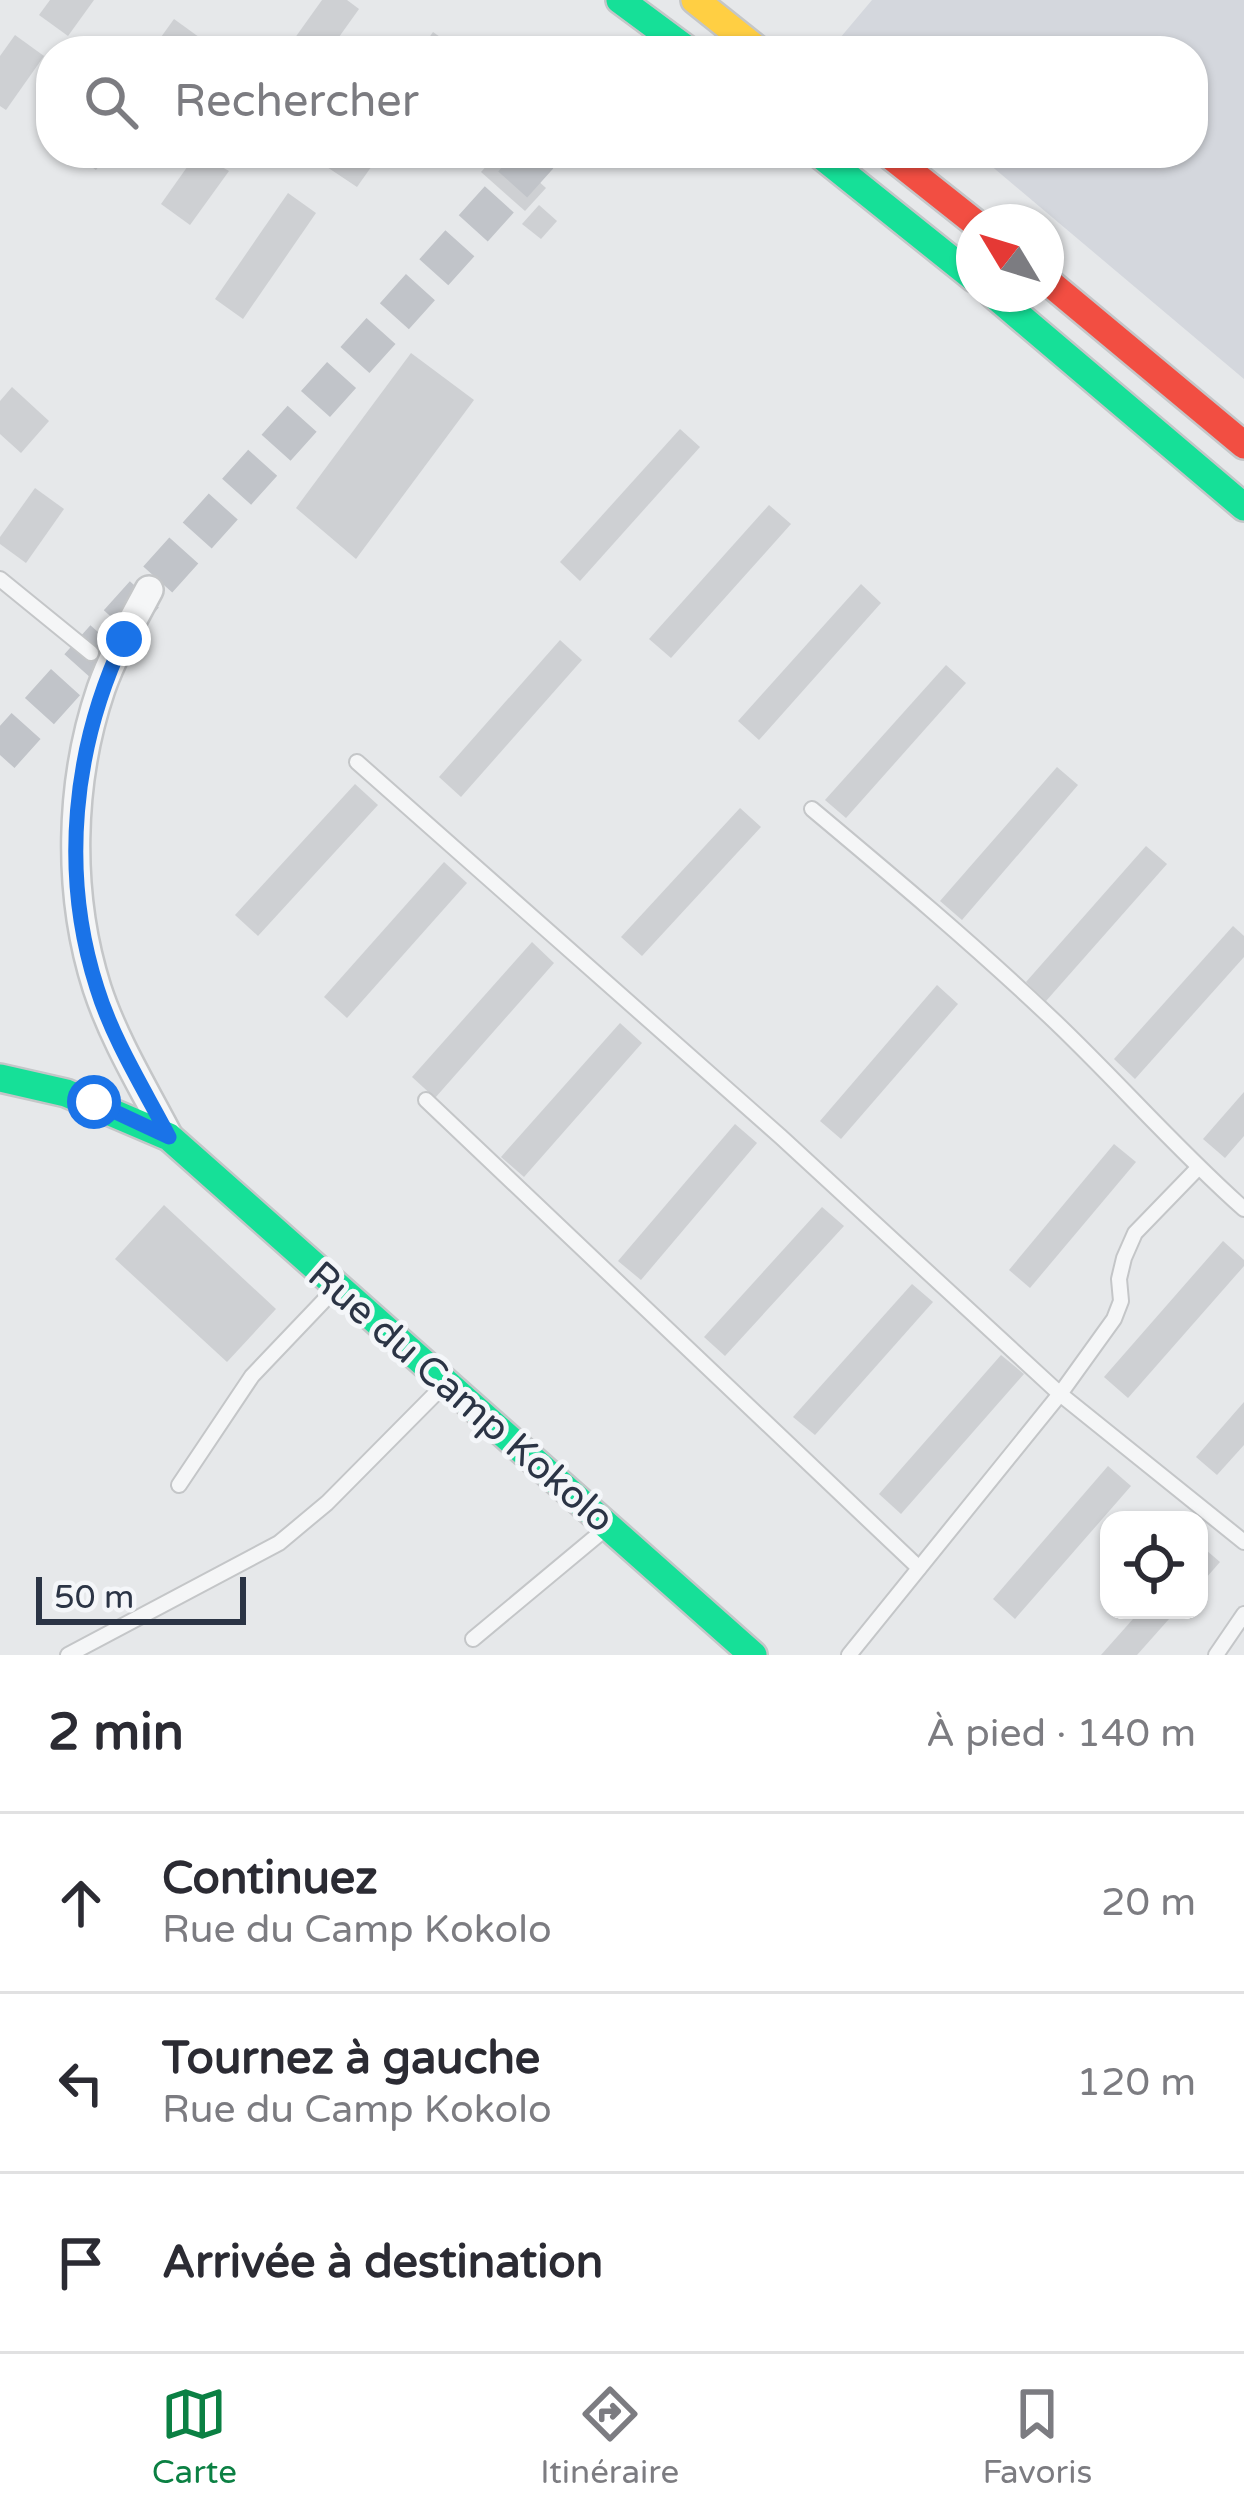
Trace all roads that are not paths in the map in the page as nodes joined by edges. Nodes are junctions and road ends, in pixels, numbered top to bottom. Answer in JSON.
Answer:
{"nodes":[{"id":1,"x":620,"y":0,"type":"edge"},
{"id":2,"x":694,"y":0,"type":"edge"},
{"id":3,"x":669,"y":36,"type":"edge"},
{"id":4,"x":740,"y":36,"type":"edge"},
{"id":5,"x":837,"y":168,"type":"edge"},
{"id":6,"x":906,"y":168,"type":"edge"},
{"id":7,"x":956,"y":208,"type":"edge"},
{"id":8,"x":956,"y":264,"type":"edge"},
{"id":9,"x":1064,"y":295,"type":"edge"},
{"id":10,"x":1015,"y":312,"type":"edge"},
{"id":11,"x":1244,"y":445,"type":"edge"},
{"id":12,"x":1244,"y":507,"type":"edge"},
{"id":13,"x":0,"y":579,"type":"edge"},
{"id":14,"x":148,"y":590,"type":"dead end"},
{"id":15,"x":91,"y":653,"type":"dead end"},
{"id":16,"x":357,"y":762,"type":"dead end"},
{"id":17,"x":812,"y":809,"type":"dead end"},
{"id":18,"x":0,"y":1078,"type":"edge"},
{"id":19,"x":426,"y":1100,"type":"dead end"},
{"id":20,"x":169,"y":1137,"type":"junction"},
{"id":21,"x":1198,"y":1168,"type":"junction"},
{"id":22,"x":1244,"y":1209,"type":"edge"},
{"id":23,"x":338,"y":1286,"type":"junction"},
{"id":24,"x":446,"y":1383,"type":"junction"},
{"id":25,"x":1060,"y":1394,"type":"junction"},
{"id":26,"x":179,"y":1485,"type":"dead end"},
{"id":27,"x":609,"y":1526,"type":"junction"},
{"id":28,"x":1244,"y":1542,"type":"edge"},
{"id":29,"x":919,"y":1568,"type":"junction"},
{"id":30,"x":1244,"y":1614,"type":"edge"},
{"id":31,"x":473,"y":1639,"type":"dead end"},
{"id":32,"x":68,"y":1655,"type":"edge"},
{"id":33,"x":753,"y":1655,"type":"edge"},
{"id":34,"x":849,"y":1655,"type":"edge"},
{"id":35,"x":1216,"y":1655,"type":"edge"}],
"edges":[{"from":1,"to":3,"type":"main road"},
{"from":2,"to":4,"type":"main road"},
{"from":5,"to":8,"type":"main road"},
{"from":6,"to":7,"type":"main road"},
{"from":9,"to":11,"type":"main road"},
{"from":10,"to":12,"type":"main road"},
{"from":13,"to":15,"type":"lane"},
{"from":14,"to":20,"type":"street","name":"Rue du Camp Kokolo"},
{"from":16,"to":25,"type":"lane"},
{"from":17,"to":21,"type":"lane"},
{"from":18,"to":20,"type":"main road","name":"Rue du Camp Kokolo"},
{"from":19,"to":29,"type":"lane"},
{"from":20,"to":23,"type":"main road","name":"Rue du Camp Kokolo"},
{"from":21,"to":22,"type":"lane"},
{"from":21,"to":25,"type":"lane"},
{"from":23,"to":24,"type":"main road","name":"Rue du Camp Kokolo"},
{"from":23,"to":26,"type":"lane"},
{"from":24,"to":27,"type":"main road","name":"Rue du Camp Kokolo"},
{"from":24,"to":32,"type":"lane"},
{"from":25,"to":28,"type":"lane"},
{"from":25,"to":29,"type":"lane"},
{"from":27,"to":31,"type":"lane"},
{"from":27,"to":33,"type":"main road","name":"Rue du Camp Kokolo"},
{"from":29,"to":34,"type":"lane"},
{"from":30,"to":35,"type":"lane"}]}
